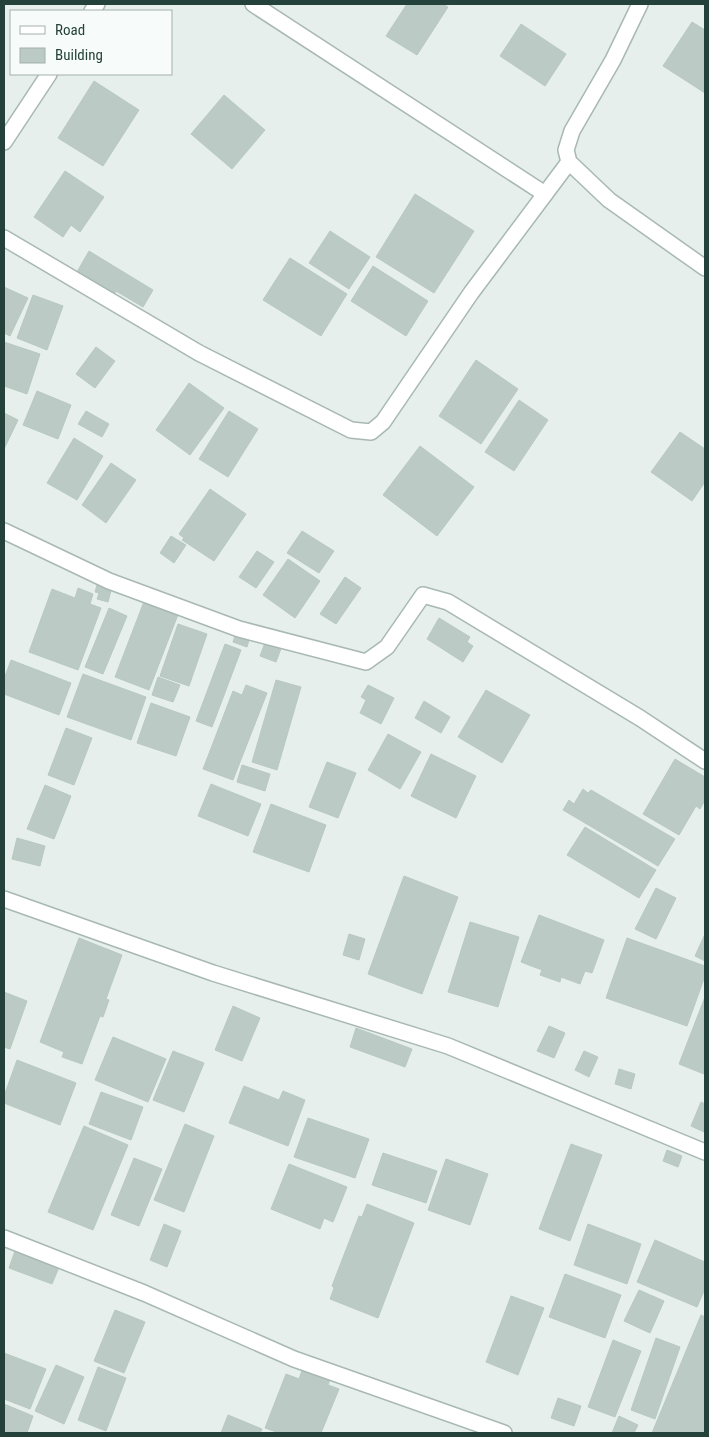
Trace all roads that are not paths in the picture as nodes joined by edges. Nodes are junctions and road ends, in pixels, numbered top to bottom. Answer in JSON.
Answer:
{"nodes":[{"id":1,"x":253,"y":4,"type":"edge"},
{"id":2,"x":640,"y":4,"type":"edge"},
{"id":3,"x":48,"y":75,"type":"edge"},
{"id":4,"x":4,"y":142,"type":"edge"},
{"id":5,"x":569,"y":162,"type":"junction"},
{"id":6,"x":545,"y":194,"type":"junction"},
{"id":7,"x":4,"y":238,"type":"edge"},
{"id":8,"x":705,"y":268,"type":"edge"},
{"id":9,"x":4,"y":531,"type":"edge"},
{"id":10,"x":705,"y":761,"type":"edge"},
{"id":11,"x":4,"y":899,"type":"edge"},
{"id":12,"x":705,"y":1152,"type":"edge"},
{"id":13,"x":4,"y":1238,"type":"edge"},
{"id":14,"x":504,"y":1433,"type":"edge"}],
"edges":[{"from":1,"to":6,"type":"street"},
{"from":2,"to":5,"type":"street"},
{"from":3,"to":4,"type":"street"},
{"from":5,"to":6,"type":"street"},
{"from":5,"to":8,"type":"street"},
{"from":6,"to":7,"type":"street"},
{"from":9,"to":10,"type":"street"},
{"from":11,"to":12,"type":"street"},
{"from":13,"to":14,"type":"street"}]}
